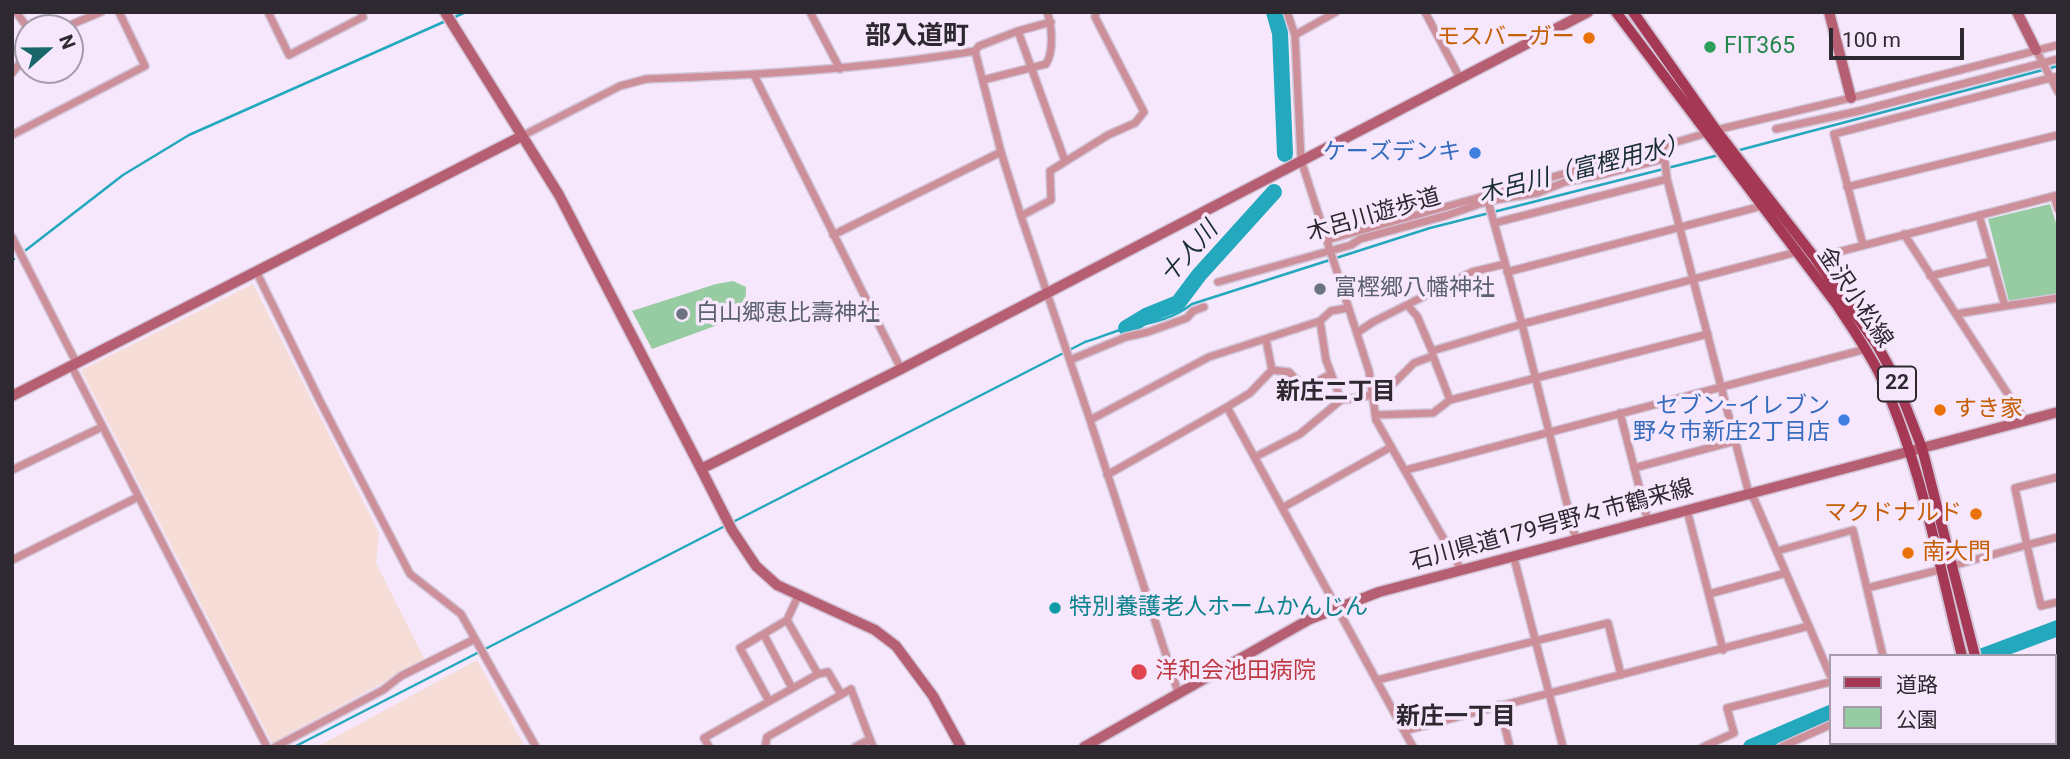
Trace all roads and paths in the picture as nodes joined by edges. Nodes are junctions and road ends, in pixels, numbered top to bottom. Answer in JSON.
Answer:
{"nodes":[{"id":1,"x":101,"y":12,"type":"edge"},
{"id":2,"x":119,"y":12,"type":"edge"},
{"id":3,"x":268,"y":12,"type":"edge"},
{"id":4,"x":361,"y":12,"type":"edge"},
{"id":5,"x":810,"y":12,"type":"edge"},
{"id":6,"x":1047,"y":12,"type":"edge"},
{"id":7,"x":1096,"y":12,"type":"edge"},
{"id":8,"x":1287,"y":12,"type":"edge"},
{"id":9,"x":1336,"y":12,"type":"edge"},
{"id":10,"x":1425,"y":12,"type":"edge"},
{"id":11,"x":1588,"y":12,"type":"edge"},
{"id":12,"x":1616,"y":12,"type":"edge"},
{"id":13,"x":1633,"y":12,"type":"edge"},
{"id":14,"x":1829,"y":12,"type":"edge"},
{"id":15,"x":2017,"y":12,"type":"edge"},
{"id":16,"x":448,"y":17,"type":"edge"},
{"id":17,"x":84,"y":19,"type":"edge"},
{"id":18,"x":1051,"y":22,"type":"junction"},
{"id":19,"x":1018,"y":31,"type":"junction"},
{"id":20,"x":1295,"y":35,"type":"junction"},
{"id":21,"x":2058,"y":45,"type":"edge"},
{"id":22,"x":2036,"y":50,"type":"junction"},
{"id":23,"x":975,"y":51,"type":"junction"},
{"id":24,"x":2058,"y":59,"type":"edge"},
{"id":25,"x":2043,"y":64,"type":"junction"},
{"id":26,"x":840,"y":69,"type":"junction"},
{"id":27,"x":1030,"y":69,"type":"junction"},
{"id":28,"x":754,"y":75,"type":"junction"},
{"id":29,"x":2052,"y":76,"type":"edge"},
{"id":30,"x":1460,"y":78,"type":"junction"},
{"id":31,"x":983,"y":80,"type":"junction"},
{"id":32,"x":2058,"y":93,"type":"edge"},
{"id":33,"x":1851,"y":98,"type":"junction"},
{"id":34,"x":1776,"y":129,"type":"dead end"},
{"id":35,"x":1712,"y":131,"type":"junction"},
{"id":36,"x":12,"y":135,"type":"edge"},
{"id":37,"x":2058,"y":135,"type":"edge"},
{"id":38,"x":522,"y":136,"type":"junction"},
{"id":39,"x":1663,"y":146,"type":"junction"},
{"id":40,"x":1001,"y":152,"type":"junction"},
{"id":41,"x":1728,"y":152,"type":"junction"},
{"id":42,"x":1301,"y":160,"type":"junction"},
{"id":43,"x":1065,"y":161,"type":"junction"},
{"id":44,"x":1663,"y":161,"type":"junction"},
{"id":45,"x":1667,"y":176,"type":"junction"},
{"id":46,"x":1847,"y":187,"type":"junction"},
{"id":47,"x":2056,"y":195,"type":"edge"},
{"id":48,"x":1488,"y":200,"type":"junction"},
{"id":49,"x":1762,"y":206,"type":"junction"},
{"id":50,"x":2058,"y":209,"type":"edge"},
{"id":51,"x":1979,"y":215,"type":"junction"},
{"id":52,"x":1021,"y":216,"type":"junction"},
{"id":53,"x":1493,"y":220,"type":"junction"},
{"id":54,"x":1681,"y":228,"type":"junction"},
{"id":55,"x":1904,"y":234,"type":"junction"},
{"id":56,"x":833,"y":235,"type":"junction"},
{"id":57,"x":12,"y":237,"type":"edge"},
{"id":58,"x":1327,"y":240,"type":"junction"},
{"id":59,"x":1863,"y":245,"type":"junction"},
{"id":60,"x":1330,"y":252,"type":"junction"},
{"id":61,"x":1797,"y":252,"type":"junction"},
{"id":62,"x":1815,"y":258,"type":"junction"},
{"id":63,"x":1992,"y":261,"type":"junction"},
{"id":64,"x":1506,"y":268,"type":"junction"},
{"id":65,"x":257,"y":273,"type":"junction"},
{"id":66,"x":1930,"y":275,"type":"junction"},
{"id":67,"x":1694,"y":280,"type":"junction"},
{"id":68,"x":1218,"y":282,"type":"dead end"},
{"id":69,"x":1047,"y":293,"type":"junction"},
{"id":70,"x":2058,"y":298,"type":"edge"},
{"id":71,"x":1407,"y":304,"type":"junction"},
{"id":72,"x":2005,"y":306,"type":"junction"},
{"id":73,"x":1204,"y":307,"type":"dead end"},
{"id":74,"x":1348,"y":308,"type":"junction"},
{"id":75,"x":1955,"y":314,"type":"junction"},
{"id":76,"x":1320,"y":321,"type":"junction"},
{"id":77,"x":1522,"y":324,"type":"junction"},
{"id":78,"x":1358,"y":332,"type":"junction"},
{"id":79,"x":1708,"y":334,"type":"junction"},
{"id":80,"x":1266,"y":341,"type":"junction"},
{"id":81,"x":1866,"y":349,"type":"junction"},
{"id":82,"x":1067,"y":353,"type":"junction"},
{"id":83,"x":1432,"y":353,"type":"junction"},
{"id":84,"x":74,"y":365,"type":"junction"},
{"id":85,"x":901,"y":369,"type":"junction"},
{"id":86,"x":1272,"y":370,"type":"junction"},
{"id":87,"x":1331,"y":374,"type":"junction"},
{"id":88,"x":1535,"y":378,"type":"junction"},
{"id":89,"x":1721,"y":388,"type":"junction"},
{"id":90,"x":1373,"y":395,"type":"junction"},
{"id":91,"x":12,"y":396,"type":"edge"},
{"id":92,"x":1341,"y":400,"type":"junction"},
{"id":93,"x":1450,"y":400,"type":"junction"},
{"id":94,"x":1227,"y":407,"type":"junction"},
{"id":95,"x":2058,"y":412,"type":"edge"},
{"id":96,"x":1620,"y":413,"type":"junction"},
{"id":97,"x":1375,"y":415,"type":"junction"},
{"id":98,"x":2024,"y":419,"type":"junction"},
{"id":99,"x":1090,"y":420,"type":"junction"},
{"id":100,"x":102,"y":426,"type":"junction"},
{"id":101,"x":1548,"y":432,"type":"junction"},
{"id":102,"x":1735,"y":441,"type":"junction"},
{"id":103,"x":1391,"y":447,"type":"junction"},
{"id":104,"x":1922,"y":447,"type":"junction"},
{"id":105,"x":1910,"y":450,"type":"junction"},
{"id":106,"x":1255,"y":457,"type":"junction"},
{"id":107,"x":1634,"y":468,"type":"junction"},
{"id":108,"x":12,"y":470,"type":"edge"},
{"id":109,"x":701,"y":470,"type":"junction"},
{"id":110,"x":1406,"y":470,"type":"junction"},
{"id":111,"x":1107,"y":475,"type":"junction"},
{"id":112,"x":2058,"y":477,"type":"edge"},
{"id":113,"x":1749,"y":494,"type":"junction"},
{"id":114,"x":138,"y":497,"type":"junction"},
{"id":115,"x":1282,"y":508,"type":"junction"},
{"id":116,"x":1687,"y":510,"type":"junction"},
{"id":117,"x":1648,"y":521,"type":"junction"},
{"id":118,"x":2058,"y":537,"type":"edge"},
{"id":119,"x":1576,"y":540,"type":"junction"},
{"id":120,"x":2027,"y":545,"type":"junction"},
{"id":121,"x":1777,"y":551,"type":"junction"},
{"id":122,"x":1514,"y":558,"type":"junction"},
{"id":123,"x":12,"y":560,"type":"edge"},
{"id":124,"x":1952,"y":566,"type":"junction"},
{"id":125,"x":1939,"y":570,"type":"junction"},
{"id":126,"x":1462,"y":571,"type":"junction"},
{"id":127,"x":1786,"y":573,"type":"junction"},
{"id":128,"x":1867,"y":588,"type":"junction"},
{"id":129,"x":1709,"y":594,"type":"junction"},
{"id":130,"x":798,"y":596,"type":"junction"},
{"id":131,"x":2058,"y":601,"type":"edge"},
{"id":132,"x":1337,"y":608,"type":"junction"},
{"id":133,"x":787,"y":620,"type":"junction"},
{"id":134,"x":1810,"y":626,"type":"junction"},
{"id":135,"x":764,"y":635,"type":"junction"},
{"id":136,"x":1537,"y":640,"type":"junction"},
{"id":137,"x":477,"y":641,"type":"junction"},
{"id":138,"x":1723,"y":650,"type":"junction"},
{"id":139,"x":1883,"y":654,"type":"edge"},
{"id":140,"x":1961,"y":654,"type":"edge"},
{"id":141,"x":1974,"y":654,"type":"edge"},
{"id":142,"x":1828,"y":670,"type":"edge"},
{"id":143,"x":818,"y":674,"type":"junction"},
{"id":144,"x":1621,"y":675,"type":"junction"},
{"id":145,"x":1377,"y":680,"type":"junction"},
{"id":146,"x":1828,"y":683,"type":"edge"},
{"id":147,"x":792,"y":688,"type":"junction"},
{"id":148,"x":1178,"y":692,"type":"junction"},
{"id":149,"x":1550,"y":692,"type":"junction"},
{"id":150,"x":841,"y":694,"type":"junction"},
{"id":151,"x":769,"y":701,"type":"junction"},
{"id":152,"x":1500,"y":705,"type":"junction"},
{"id":153,"x":1828,"y":726,"type":"edge"},
{"id":154,"x":1404,"y":731,"type":"junction"},
{"id":155,"x":871,"y":743,"type":"edge"},
{"id":156,"x":763,"y":746,"type":"edge"},
{"id":157,"x":267,"y":747,"type":"edge"},
{"id":158,"x":275,"y":747,"type":"edge"},
{"id":159,"x":536,"y":747,"type":"edge"},
{"id":160,"x":709,"y":747,"type":"edge"},
{"id":161,"x":855,"y":747,"type":"edge"},
{"id":162,"x":961,"y":747,"type":"edge"},
{"id":163,"x":1084,"y":747,"type":"edge"},
{"id":164,"x":1413,"y":747,"type":"edge"},
{"id":165,"x":1510,"y":747,"type":"edge"},
{"id":166,"x":1563,"y":747,"type":"edge"},
{"id":167,"x":1703,"y":747,"type":"edge"},
{"id":168,"x":1781,"y":747,"type":"edge"}],
"edges":[{"from":1,"to":17,"type":"street"},
{"from":2,"to":36,"type":"street"},
{"from":3,"to":4,"type":"street"},
{"from":5,"to":26,"type":"street"},
{"from":6,"to":18,"type":"street"},
{"from":7,"to":43,"type":"street"},
{"from":8,"to":20,"type":"street"},
{"from":9,"to":20,"type":"street"},
{"from":10,"to":30,"type":"street"},
{"from":11,"to":30,"type":"street"},
{"from":12,"to":35,"type":"main road","name":"金沢小松線","number":"22"},
{"from":13,"to":35,"type":"main road","name":"金沢小松線","number":"22"},
{"from":14,"to":33,"type":"street"},
{"from":15,"to":22,"type":"street"},
{"from":16,"to":38,"type":"street"},
{"from":18,"to":19,"type":"street"},
{"from":18,"to":27,"type":"street"},
{"from":19,"to":23,"type":"street"},
{"from":19,"to":27,"type":"street"},
{"from":20,"to":42,"type":"street"},
{"from":21,"to":22,"type":"street"},
{"from":22,"to":25,"type":"street"},
{"from":22,"to":33,"type":"street"},
{"from":23,"to":26,"type":"street"},
{"from":23,"to":31,"type":"street"},
{"from":24,"to":25,"type":"street"},
{"from":25,"to":29,"type":"street"},
{"from":25,"to":34,"type":"street"},
{"from":26,"to":28,"type":"street"},
{"from":27,"to":31,"type":"street"},
{"from":27,"to":43,"type":"street"},
{"from":28,"to":38,"type":"street"},
{"from":28,"to":56,"type":"street"},
{"from":29,"to":32,"type":"street"},
{"from":29,"to":46,"type":"street"},
{"from":30,"to":42,"type":"street"},
{"from":31,"to":40,"type":"street"},
{"from":33,"to":35,"type":"street"},
{"from":35,"to":39,"type":"street"},
{"from":35,"to":41,"type":"main road","name":"金沢小松線","number":"22"},
{"from":37,"to":46,"type":"street"},
{"from":38,"to":65,"type":"street"},
{"from":38,"to":109,"type":"street"},
{"from":39,"to":44,"type":"street"},
{"from":39,"to":48,"type":"street"},
{"from":40,"to":52,"type":"street"},
{"from":40,"to":56,"type":"street"},
{"from":41,"to":49,"type":"main road","name":"金沢小松線","number":"22"},
{"from":41,"to":62,"type":"main road","name":"金沢小松線","number":"22"},
{"from":42,"to":58,"type":"street"},
{"from":42,"to":69,"type":"street"},
{"from":43,"to":52,"type":"street"},
{"from":44,"to":45,"type":"street"},
{"from":44,"to":48,"type":"street","name":"木呂川遊歩道"},
{"from":45,"to":53,"type":"street"},
{"from":45,"to":54,"type":"street"},
{"from":46,"to":59,"type":"street"},
{"from":47,"to":50,"type":"street"},
{"from":47,"to":51,"type":"street"},
{"from":48,"to":53,"type":"street"},
{"from":48,"to":58,"type":"street"},
{"from":48,"to":60,"type":"street","name":"木呂川遊歩道"},
{"from":49,"to":54,"type":"street"},
{"from":49,"to":61,"type":"main road","name":"金沢小松線","number":"22"},
{"from":51,"to":55,"type":"street"},
{"from":51,"to":63,"type":"street"},
{"from":52,"to":69,"type":"street"},
{"from":53,"to":64,"type":"street"},
{"from":54,"to":64,"type":"street"},
{"from":54,"to":67,"type":"street"},
{"from":55,"to":59,"type":"street"},
{"from":55,"to":66,"type":"street"},
{"from":56,"to":85,"type":"street"},
{"from":57,"to":84,"type":"street"},
{"from":58,"to":60,"type":"street"},
{"from":59,"to":62,"type":"street"},
{"from":60,"to":68,"type":"street","name":"木呂川遊歩道"},
{"from":60,"to":74,"type":"street"},
{"from":61,"to":67,"type":"street"},
{"from":61,"to":81,"type":"main road","name":"金沢小松線","number":"22"},
{"from":62,"to":104,"type":"main road","name":"金沢小松線","number":"22"},
{"from":63,"to":66,"type":"street"},
{"from":63,"to":72,"type":"street"},
{"from":64,"to":71,"type":"street"},
{"from":64,"to":77,"type":"street"},
{"from":65,"to":84,"type":"street"},
{"from":65,"to":137,"type":"street"},
{"from":66,"to":75,"type":"street"},
{"from":67,"to":77,"type":"street"},
{"from":67,"to":79,"type":"street"},
{"from":69,"to":82,"type":"street"},
{"from":69,"to":85,"type":"street"},
{"from":70,"to":72,"type":"street"},
{"from":71,"to":78,"type":"street"},
{"from":71,"to":83,"type":"street"},
{"from":72,"to":75,"type":"street"},
{"from":73,"to":82,"type":"street"},
{"from":74,"to":76,"type":"street"},
{"from":74,"to":78,"type":"street"},
{"from":75,"to":98,"type":"street"},
{"from":76,"to":80,"type":"street"},
{"from":76,"to":87,"type":"street"},
{"from":77,"to":83,"type":"street"},
{"from":77,"to":88,"type":"street"},
{"from":78,"to":90,"type":"street"},
{"from":79,"to":88,"type":"street"},
{"from":79,"to":89,"type":"street"},
{"from":80,"to":86,"type":"street"},
{"from":80,"to":99,"type":"street"},
{"from":81,"to":89,"type":"street"},
{"from":81,"to":105,"type":"main road","name":"金沢小松線","number":"22"},
{"from":82,"to":99,"type":"street"},
{"from":83,"to":90,"type":"street"},
{"from":83,"to":93,"type":"street"},
{"from":84,"to":91,"type":"street"},
{"from":84,"to":100,"type":"street"},
{"from":85,"to":109,"type":"street"},
{"from":86,"to":87,"type":"street"},
{"from":86,"to":94,"type":"street"},
{"from":87,"to":92,"type":"street"},
{"from":88,"to":93,"type":"street"},
{"from":88,"to":101,"type":"street"},
{"from":89,"to":96,"type":"street"},
{"from":89,"to":102,"type":"street"},
{"from":90,"to":92,"type":"street"},
{"from":90,"to":97,"type":"street"},
{"from":92,"to":106,"type":"street"},
{"from":93,"to":97,"type":"street"},
{"from":94,"to":106,"type":"street"},
{"from":94,"to":111,"type":"street"},
{"from":95,"to":98,"type":"street","name":"石川県道179号野々市鶴来線"},
{"from":96,"to":101,"type":"street"},
{"from":96,"to":107,"type":"street"},
{"from":97,"to":103,"type":"street"},
{"from":98,"to":104,"type":"street","name":"石川県道179号野々市鶴来線"},
{"from":99,"to":111,"type":"street"},
{"from":100,"to":108,"type":"street"},
{"from":100,"to":114,"type":"street"},
{"from":101,"to":110,"type":"street"},
{"from":101,"to":119,"type":"street"},
{"from":102,"to":107,"type":"street"},
{"from":102,"to":113,"type":"street"},
{"from":103,"to":110,"type":"street"},
{"from":103,"to":115,"type":"street"},
{"from":104,"to":105,"type":"street","name":"石川県道179号野々市鶴来線"},
{"from":104,"to":124,"type":"main road","name":"金沢小松線","number":"22"},
{"from":105,"to":113,"type":"street","name":"石川県道179号野々市鶴来線"},
{"from":105,"to":125,"type":"main road","name":"金沢小松線","number":"22"},
{"from":106,"to":115,"type":"street"},
{"from":107,"to":117,"type":"street"},
{"from":109,"to":130,"type":"street"},
{"from":110,"to":126,"type":"street"},
{"from":111,"to":148,"type":"street"},
{"from":112,"to":120,"type":"street"},
{"from":113,"to":116,"type":"street","name":"石川県道179号野々市鶴来線"},
{"from":113,"to":121,"type":"street"},
{"from":114,"to":123,"type":"street"},
{"from":114,"to":157,"type":"street"},
{"from":115,"to":132,"type":"street"},
{"from":116,"to":117,"type":"street","name":"石川県道179号野々市鶴来線"},
{"from":116,"to":129,"type":"street"},
{"from":117,"to":119,"type":"street","name":"石川県道179号野々市鶴来線"},
{"from":118,"to":120,"type":"street"},
{"from":119,"to":122,"type":"street","name":"石川県道179号野々市鶴来線"},
{"from":120,"to":124,"type":"street"},
{"from":120,"to":131,"type":"street"},
{"from":121,"to":127,"type":"street"},
{"from":121,"to":128,"type":"street"},
{"from":122,"to":126,"type":"street","name":"石川県道179号野々市鶴来線"},
{"from":122,"to":136,"type":"street"},
{"from":124,"to":141,"type":"main road","name":"金沢小松線","number":"22"},
{"from":125,"to":128,"type":"street"},
{"from":125,"to":140,"type":"main road","name":"金沢小松線","number":"22"},
{"from":126,"to":132,"type":"street","name":"石川県道179号野々市鶴来線"},
{"from":127,"to":129,"type":"street"},
{"from":127,"to":134,"type":"street"},
{"from":128,"to":139,"type":"street"},
{"from":129,"to":138,"type":"street"},
{"from":130,"to":133,"type":"street"},
{"from":130,"to":162,"type":"street"},
{"from":132,"to":145,"type":"street"},
{"from":132,"to":148,"type":"street","name":"石川県道179号野々市鶴来線"},
{"from":133,"to":135,"type":"street"},
{"from":133,"to":143,"type":"street"},
{"from":134,"to":138,"type":"street"},
{"from":134,"to":142,"type":"street"},
{"from":135,"to":147,"type":"street"},
{"from":135,"to":151,"type":"street"},
{"from":136,"to":144,"type":"street"},
{"from":136,"to":145,"type":"street"},
{"from":136,"to":149,"type":"street"},
{"from":137,"to":158,"type":"street"},
{"from":137,"to":159,"type":"street"},
{"from":138,"to":144,"type":"street"},
{"from":143,"to":147,"type":"street"},
{"from":143,"to":150,"type":"street"},
{"from":144,"to":149,"type":"street"},
{"from":145,"to":154,"type":"street"},
{"from":146,"to":167,"type":"street"},
{"from":147,"to":151,"type":"street"},
{"from":148,"to":163,"type":"street","name":"石川県道179号野々市鶴来線"},
{"from":149,"to":152,"type":"street"},
{"from":149,"to":166,"type":"street"},
{"from":150,"to":155,"type":"street"},
{"from":150,"to":156,"type":"street"},
{"from":151,"to":160,"type":"street"},
{"from":152,"to":154,"type":"street"},
{"from":152,"to":165,"type":"street"},
{"from":153,"to":168,"type":"street"},
{"from":154,"to":164,"type":"street"},
{"from":155,"to":161,"type":"street"}]}
